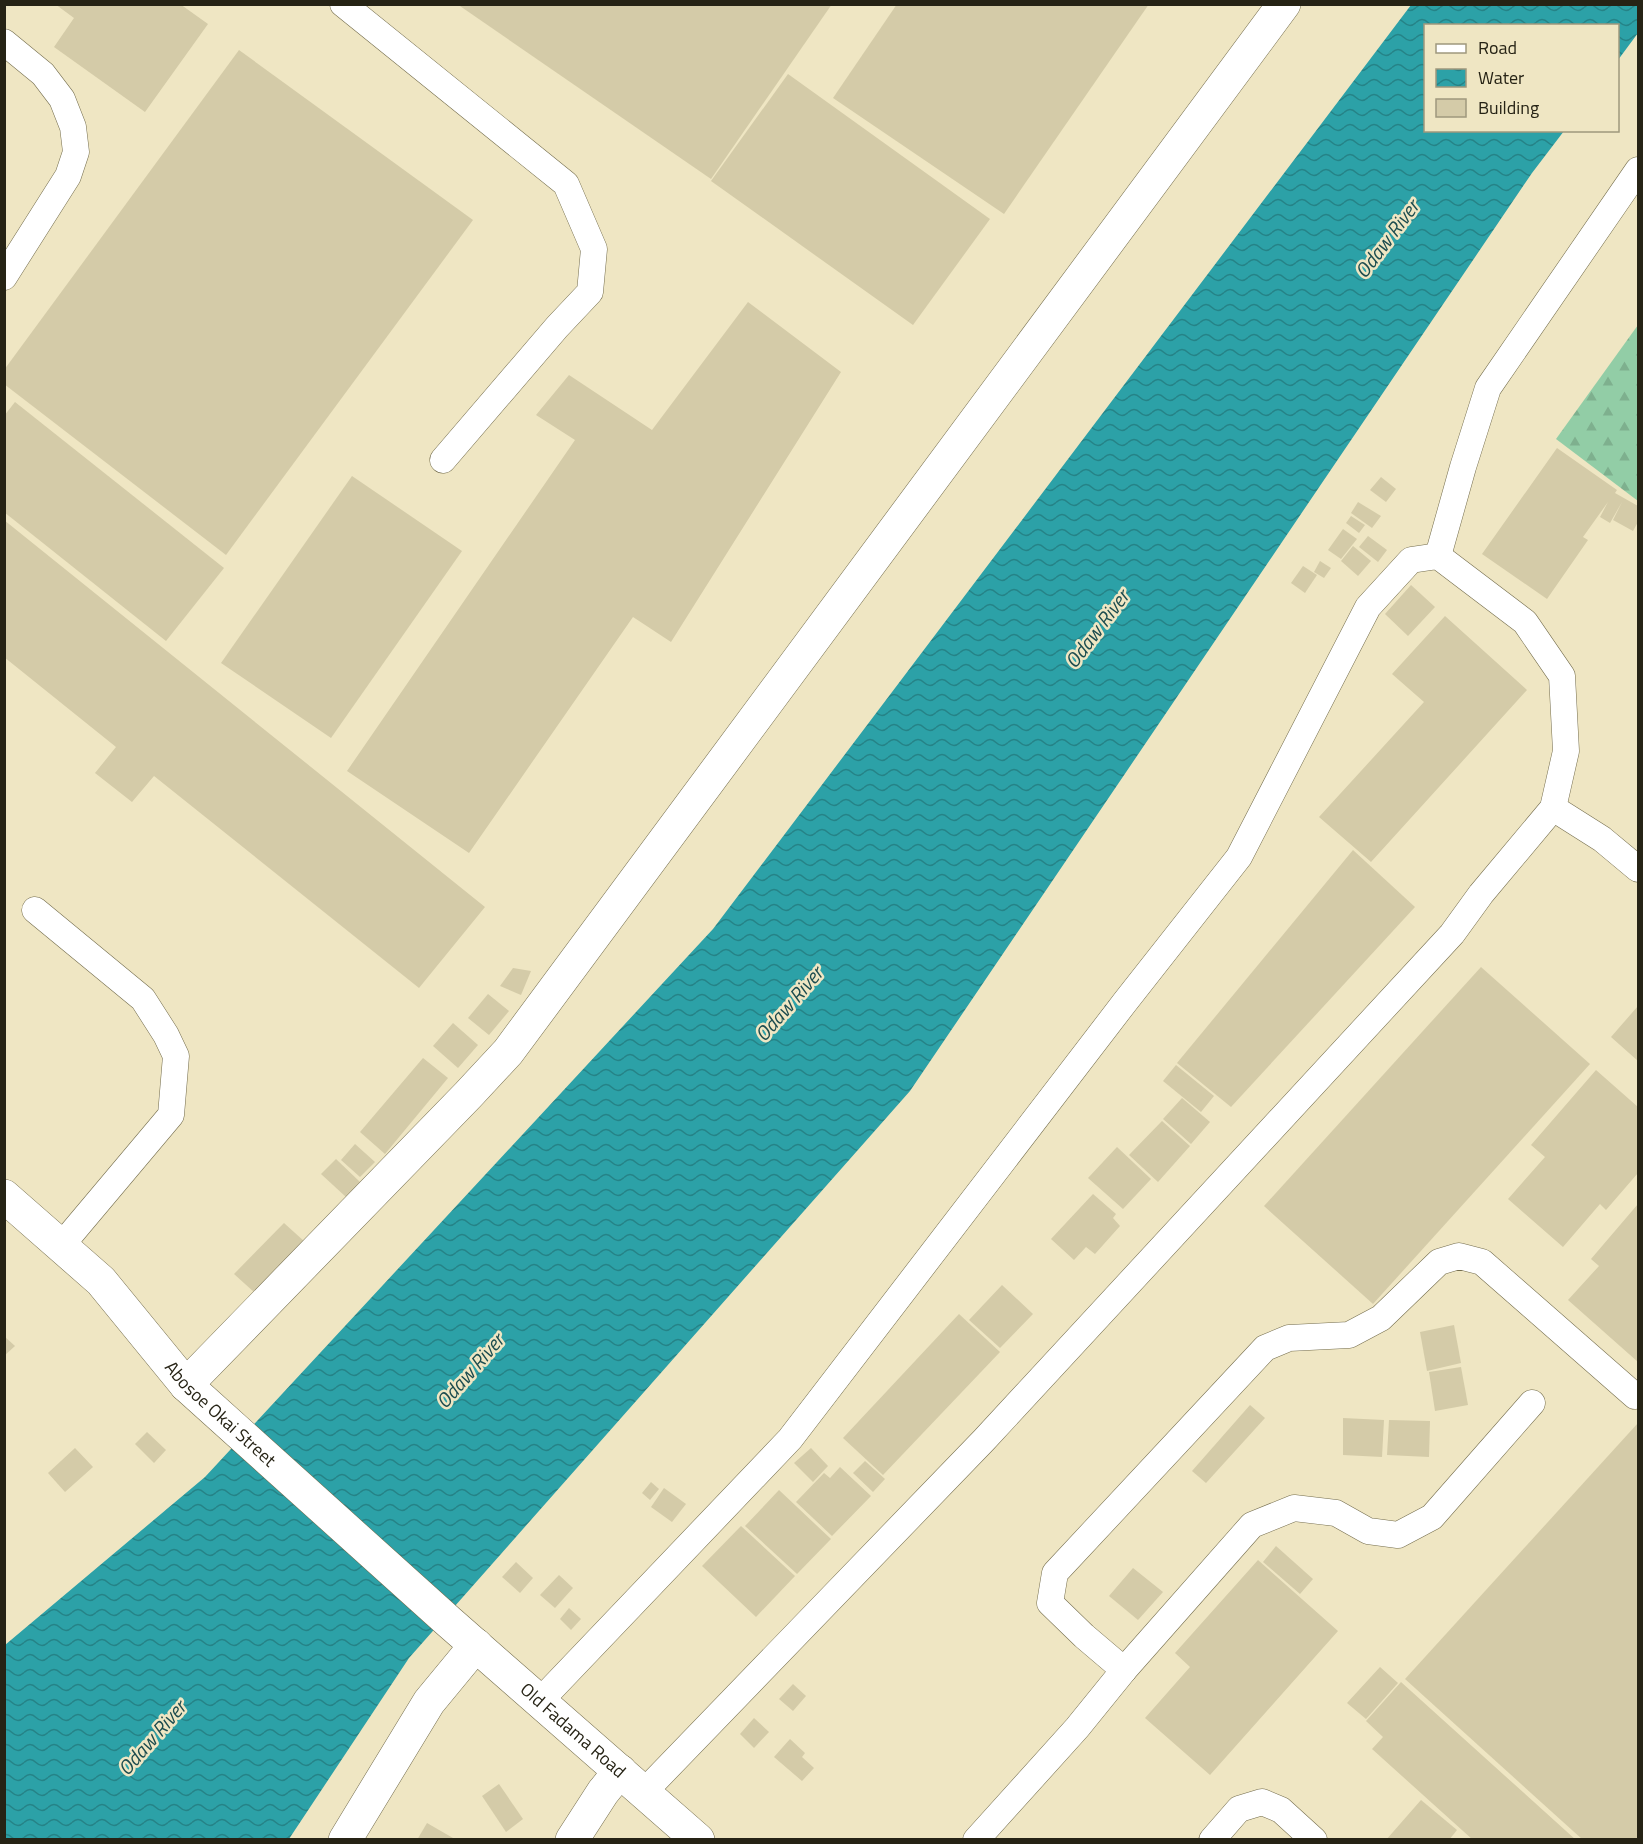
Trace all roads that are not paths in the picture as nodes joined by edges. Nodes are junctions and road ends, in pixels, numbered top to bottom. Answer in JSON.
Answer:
{"nodes":[{"id":1,"x":343,"y":4,"type":"edge"},
{"id":2,"x":1284,"y":4,"type":"edge"},
{"id":3,"x":4,"y":42,"type":"edge"},
{"id":4,"x":1638,"y":170,"type":"edge"},
{"id":5,"x":4,"y":277,"type":"edge"},
{"id":6,"x":443,"y":460,"type":"dead end"},
{"id":7,"x":1438,"y":556,"type":"junction"},
{"id":8,"x":1553,"y":808,"type":"junction"},
{"id":9,"x":1638,"y":869,"type":"edge"},
{"id":10,"x":35,"y":910,"type":"dead end"},
{"id":11,"x":4,"y":1196,"type":"edge"},
{"id":12,"x":60,"y":1246,"type":"junction"},
{"id":13,"x":197,"y":1394,"type":"junction"},
{"id":14,"x":1635,"y":1396,"type":"dead end"},
{"id":15,"x":1532,"y":1403,"type":"dead end"},
{"id":16,"x":448,"y":1621,"type":"joint"},
{"id":17,"x":476,"y":1645,"type":"junction"},
{"id":18,"x":1124,"y":1670,"type":"junction"},
{"id":19,"x":540,"y":1701,"type":"junction"},
{"id":20,"x":632,"y":1782,"type":"junction"},
{"id":21,"x":345,"y":1839,"type":"edge"},
{"id":22,"x":573,"y":1839,"type":"edge"},
{"id":23,"x":698,"y":1839,"type":"edge"},
{"id":24,"x":976,"y":1839,"type":"edge"},
{"id":25,"x":1212,"y":1839,"type":"edge"},
{"id":26,"x":1314,"y":1839,"type":"edge"}],
"edges":[{"from":1,"to":6,"type":"lane"},
{"from":2,"to":13,"type":"street"},
{"from":3,"to":5,"type":"lane"},
{"from":4,"to":7,"type":"lane"},
{"from":7,"to":8,"type":"lane"},
{"from":7,"to":19,"type":"lane"},
{"from":8,"to":9,"type":"lane"},
{"from":8,"to":20,"type":"lane"},
{"from":10,"to":12,"type":"lane"},
{"from":11,"to":12,"type":"street","name":"Abosoe Okai Street"},
{"from":12,"to":13,"type":"street","name":"Abosoe Okai Street"},
{"from":13,"to":16,"type":"street","name":"Abosoe Okai Street"},
{"from":14,"to":18,"type":"lane"},
{"from":15,"to":18,"type":"lane"},
{"from":16,"to":17,"type":"street","name":"Old Fadama Road"},
{"from":17,"to":19,"type":"street","name":"Old Fadama Road"},
{"from":17,"to":21,"type":"street"},
{"from":18,"to":24,"type":"lane"},
{"from":19,"to":20,"type":"street","name":"Old Fadama Road"},
{"from":20,"to":22,"type":"street"},
{"from":20,"to":23,"type":"street","name":"Old Fadama Road"},
{"from":25,"to":26,"type":"lane"}]}
